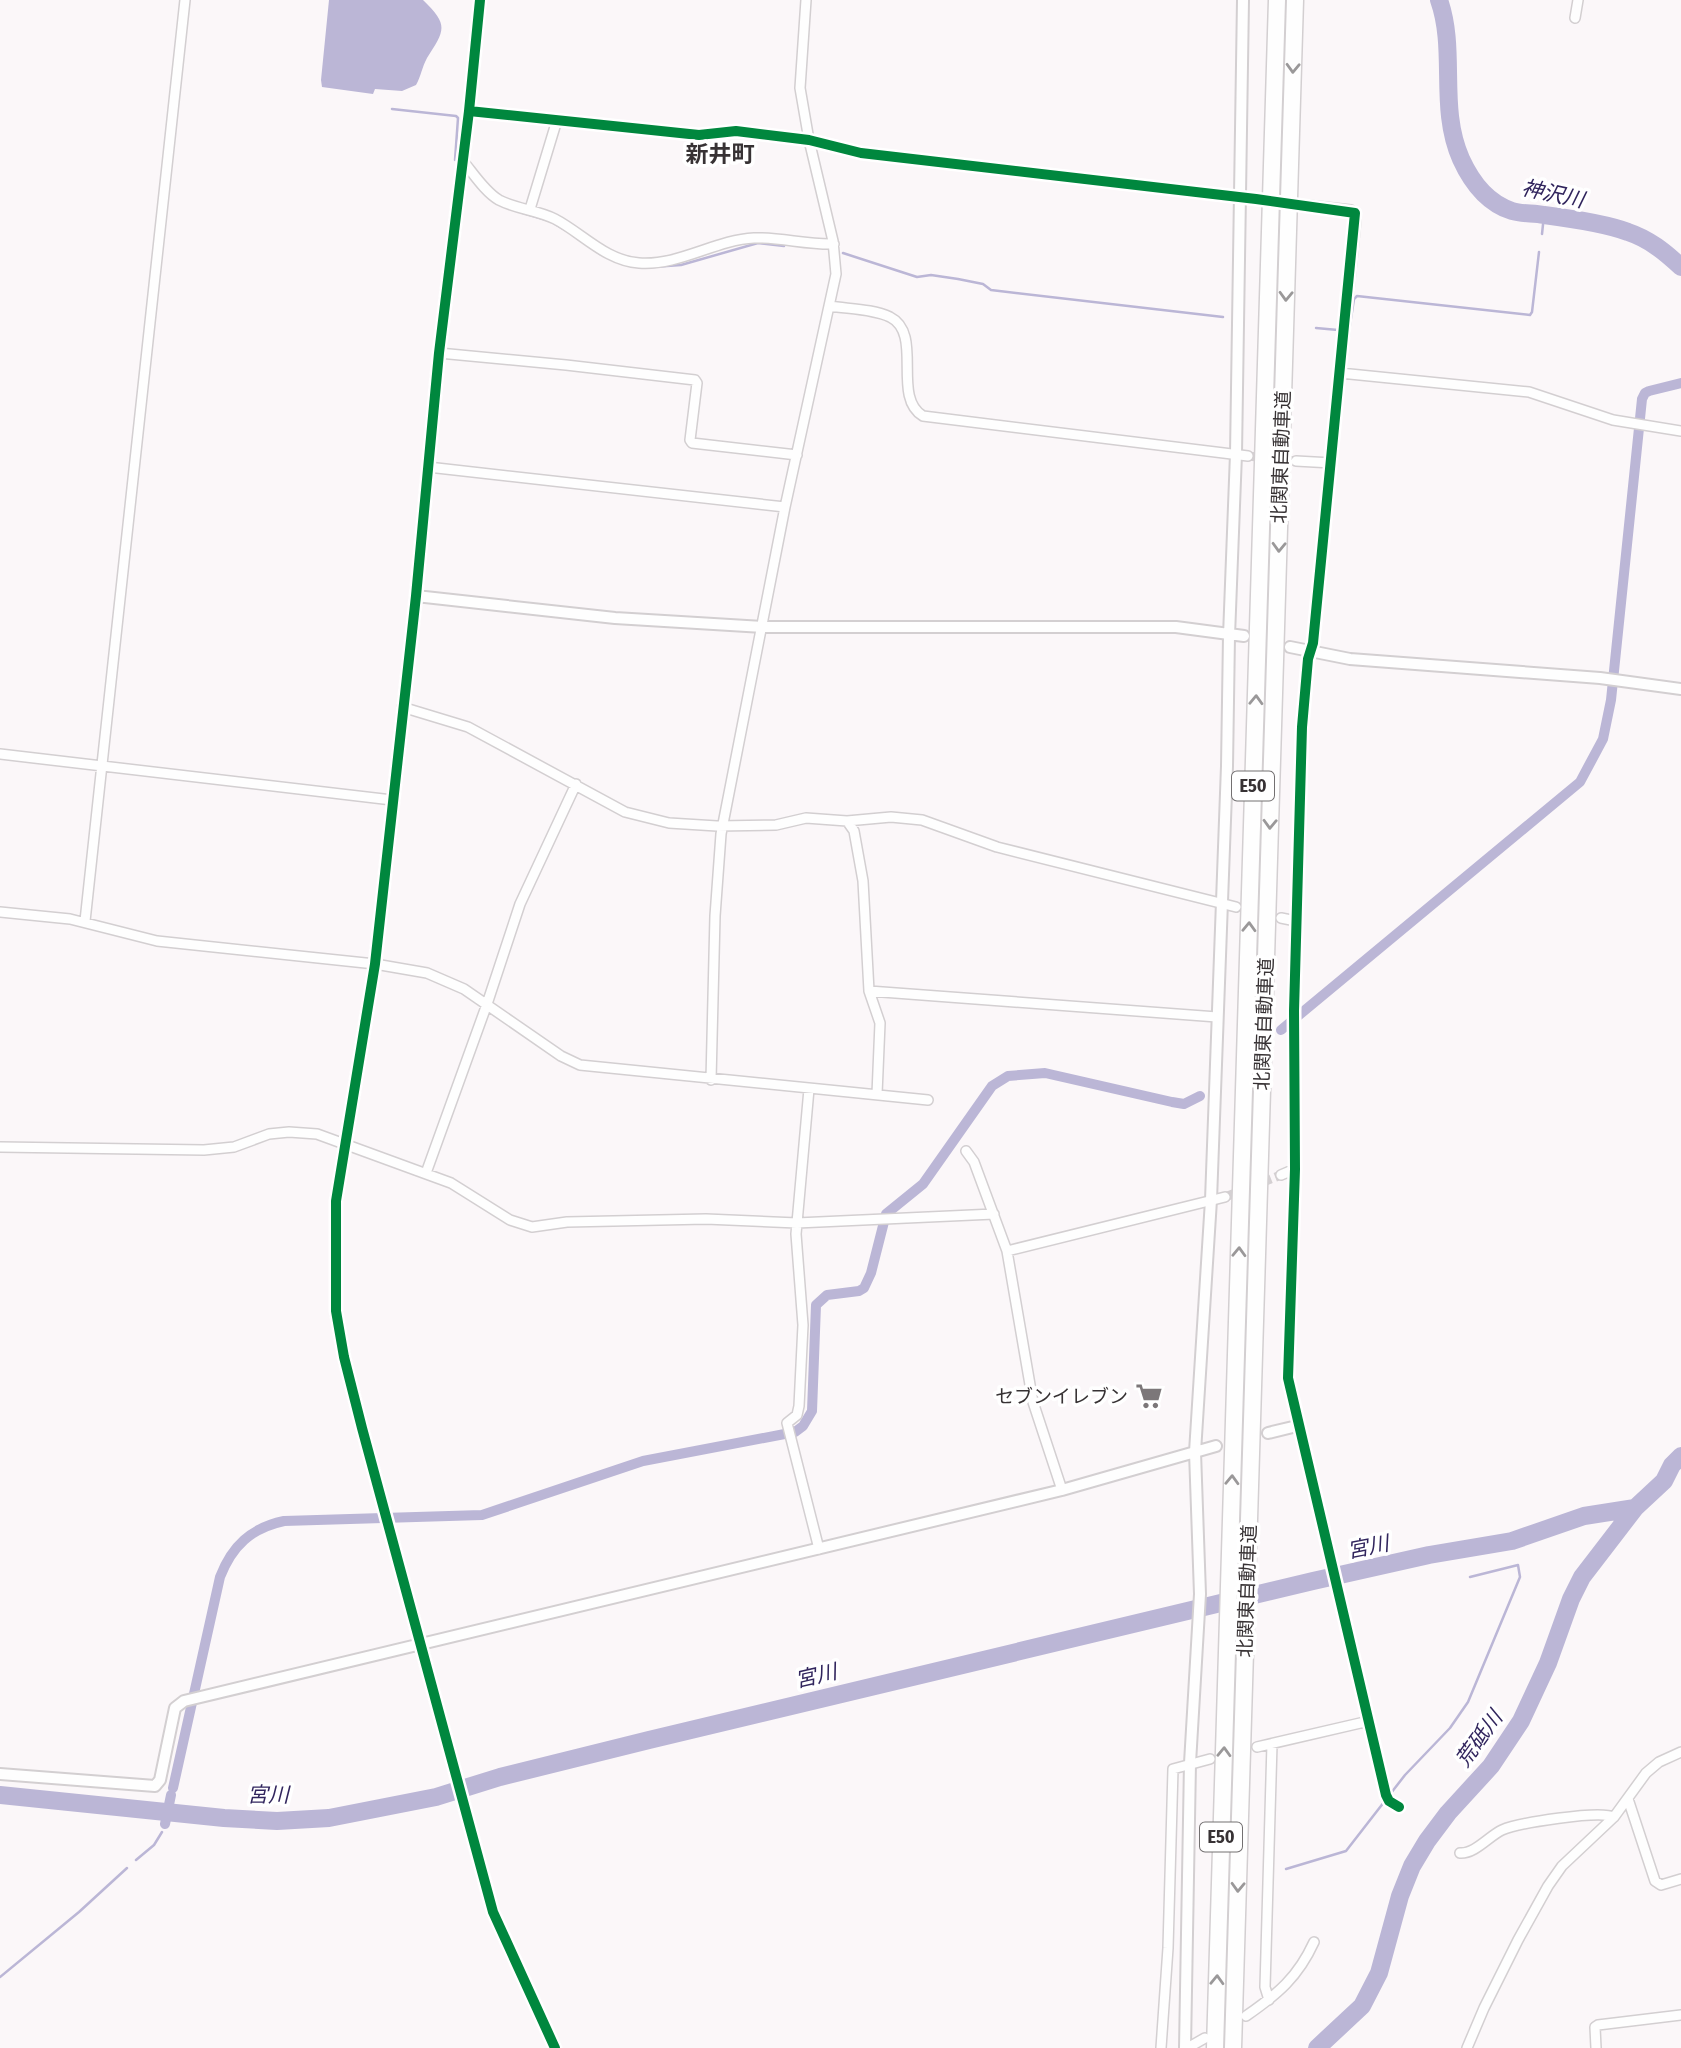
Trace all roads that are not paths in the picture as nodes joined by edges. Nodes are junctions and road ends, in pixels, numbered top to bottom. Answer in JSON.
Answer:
{"nodes":[{"id":1,"x":186,"y":0,"type":"edge"},
{"id":2,"x":480,"y":0,"type":"edge"},
{"id":3,"x":806,"y":0,"type":"edge"},
{"id":4,"x":1243,"y":0,"type":"edge"},
{"id":5,"x":1278,"y":0,"type":"edge"},
{"id":6,"x":1295,"y":0,"type":"edge"},
{"id":7,"x":1578,"y":0,"type":"edge"},
{"id":8,"x":1575,"y":18,"type":"dead end"},
{"id":9,"x":469,"y":111,"type":"junction"},
{"id":10,"x":556,"y":120,"type":"junction"},
{"id":11,"x":808,"y":141,"type":"junction"},
{"id":12,"x":463,"y":160,"type":"junction"},
{"id":13,"x":1239,"y":197,"type":"junction"},
{"id":14,"x":1256,"y":199,"type":"dead end"},
{"id":15,"x":1306,"y":205,"type":"dead end"},
{"id":16,"x":530,"y":209,"type":"junction"},
{"id":17,"x":834,"y":244,"type":"junction"},
{"id":18,"x":830,"y":306,"type":"junction"},
{"id":19,"x":439,"y":353,"type":"junction"},
{"id":20,"x":1340,"y":373,"type":"junction"},
{"id":21,"x":1681,"y":431,"type":"edge"},
{"id":22,"x":1236,"y":454,"type":"junction"},
{"id":23,"x":797,"y":455,"type":"junction"},
{"id":24,"x":1248,"y":456,"type":"tunnel mouth"},
{"id":25,"x":1296,"y":461,"type":"tunnel mouth"},
{"id":26,"x":1332,"y":463,"type":"junction"},
{"id":27,"x":428,"y":467,"type":"junction"},
{"id":28,"x":785,"y":507,"type":"junction"},
{"id":29,"x":416,"y":596,"type":"junction"},
{"id":30,"x":763,"y":627,"type":"junction"},
{"id":31,"x":1229,"y":636,"type":"junction"},
{"id":32,"x":1244,"y":636,"type":"dead end"},
{"id":33,"x":1290,"y":647,"type":"dead end"},
{"id":34,"x":1310,"y":651,"type":"junction"},
{"id":35,"x":1681,"y":690,"type":"edge"},
{"id":36,"x":402,"y":707,"type":"junction"},
{"id":37,"x":0,"y":754,"type":"edge"},
{"id":38,"x":103,"y":766,"type":"junction"},
{"id":39,"x":576,"y":784,"type":"junction"},
{"id":40,"x":392,"y":800,"type":"junction"},
{"id":41,"x":847,"y":821,"type":"junction"},
{"id":42,"x":724,"y":825,"type":"junction"},
{"id":43,"x":1222,"y":904,"type":"junction"},
{"id":44,"x":1236,"y":907,"type":"dead end"},
{"id":45,"x":0,"y":912,"type":"edge"},
{"id":46,"x":1281,"y":918,"type":"dead end"},
{"id":47,"x":85,"y":921,"type":"junction"},
{"id":48,"x":1296,"y":922,"type":"junction"},
{"id":49,"x":375,"y":964,"type":"junction"},
{"id":50,"x":869,"y":991,"type":"junction"},
{"id":51,"x":487,"y":1004,"type":"junction"},
{"id":52,"x":1217,"y":1017,"type":"junction"},
{"id":53,"x":711,"y":1080,"type":"junction"},
{"id":54,"x":809,"y":1089,"type":"junction"},
{"id":55,"x":877,"y":1094,"type":"junction"},
{"id":56,"x":928,"y":1100,"type":"dead end"},
{"id":57,"x":344,"y":1146,"type":"junction"},
{"id":58,"x":0,"y":1147,"type":"edge"},
{"id":59,"x":966,"y":1151,"type":"dead end"},
{"id":60,"x":1295,"y":1169,"type":"junction"},
{"id":61,"x":426,"y":1173,"type":"junction"},
{"id":62,"x":1280,"y":1175,"type":"tunnel mouth"},
{"id":63,"x":1225,"y":1197,"type":"tunnel mouth"},
{"id":64,"x":1211,"y":1200,"type":"junction"},
{"id":65,"x":994,"y":1214,"type":"junction"},
{"id":66,"x":797,"y":1223,"type":"junction"},
{"id":67,"x":1007,"y":1251,"type":"junction"},
{"id":68,"x":1297,"y":1426,"type":"junction"},
{"id":69,"x":1268,"y":1433,"type":"dead end"},
{"id":70,"x":1216,"y":1446,"type":"dead end"},
{"id":71,"x":1195,"y":1452,"type":"junction"},
{"id":72,"x":1062,"y":1490,"type":"junction"},
{"id":73,"x":819,"y":1549,"type":"junction"},
{"id":74,"x":421,"y":1644,"type":"junction"},
{"id":75,"x":1369,"y":1721,"type":"junction"},
{"id":76,"x":1272,"y":1744,"type":"junction"},
{"id":77,"x":1257,"y":1747,"type":"dead end"},
{"id":78,"x":1681,"y":1752,"type":"edge"},
{"id":79,"x":1210,"y":1759,"type":"dead end"},
{"id":80,"x":1190,"y":1763,"type":"junction"},
{"id":81,"x":0,"y":1774,"type":"edge"},
{"id":82,"x":1628,"y":1800,"type":"junction"},
{"id":83,"x":1399,"y":1807,"type":"dead end"},
{"id":84,"x":1614,"y":1817,"type":"junction"},
{"id":85,"x":1460,"y":1853,"type":"dead end"},
{"id":86,"x":1681,"y":1879,"type":"edge"},
{"id":87,"x":1314,"y":1942,"type":"dead end"},
{"id":88,"x":1269,"y":2000,"type":"junction"},
{"id":89,"x":1681,"y":2015,"type":"edge"},
{"id":90,"x":1246,"y":2016,"type":"dead end"},
{"id":91,"x":1210,"y":2043,"type":"edge"},
{"id":92,"x":1233,"y":2044,"type":"edge"},
{"id":93,"x":1188,"y":2047,"type":"edge"},
{"id":94,"x":555,"y":2048,"type":"edge"},
{"id":95,"x":1161,"y":2048,"type":"edge"},
{"id":96,"x":1467,"y":2048,"type":"edge"},
{"id":97,"x":1596,"y":2048,"type":"edge"}],
"edges":[{"from":1,"to":38,"type":"street"},
{"from":2,"to":9,"type":"street"},
{"from":3,"to":11,"type":"street"},
{"from":4,"to":13,"type":"street"},
{"from":91,"to":5,"type":"highway","name":"北関東自動車道","number":"E50","one_way":true},
{"from":6,"to":92,"type":"highway","name":"北関東自動車道","number":"E50","one_way":true},
{"from":7,"to":8,"type":"street"},
{"from":9,"to":10,"type":"street"},
{"from":9,"to":12,"type":"street"},
{"from":10,"to":11,"type":"street"},
{"from":10,"to":16,"type":"street"},
{"from":11,"to":13,"type":"street"},
{"from":11,"to":17,"type":"street"},
{"from":12,"to":16,"type":"street"},
{"from":12,"to":19,"type":"street"},
{"from":13,"to":14,"type":"street"},
{"from":13,"to":22,"type":"street"},
{"from":15,"to":20,"type":"street"},
{"from":16,"to":17,"type":"street"},
{"from":17,"to":18,"type":"street"},
{"from":18,"to":22,"type":"street"},
{"from":18,"to":23,"type":"street"},
{"from":19,"to":23,"type":"street"},
{"from":19,"to":27,"type":"street"},
{"from":20,"to":21,"type":"street"},
{"from":20,"to":26,"type":"street"},
{"from":22,"to":24,"type":"street"},
{"from":22,"to":31,"type":"street"},
{"from":23,"to":28,"type":"street"},
{"from":25,"to":26,"type":"street"},
{"from":26,"to":34,"type":"street"},
{"from":27,"to":28,"type":"street"},
{"from":27,"to":29,"type":"street"},
{"from":28,"to":30,"type":"street"},
{"from":29,"to":30,"type":"street"},
{"from":29,"to":36,"type":"street"},
{"from":30,"to":31,"type":"street"},
{"from":30,"to":42,"type":"street"},
{"from":31,"to":32,"type":"street"},
{"from":31,"to":43,"type":"street"},
{"from":33,"to":34,"type":"street"},
{"from":34,"to":35,"type":"street"},
{"from":34,"to":48,"type":"street"},
{"from":36,"to":39,"type":"street"},
{"from":36,"to":40,"type":"street"},
{"from":37,"to":38,"type":"street"},
{"from":38,"to":40,"type":"street"},
{"from":38,"to":47,"type":"street"},
{"from":39,"to":42,"type":"street"},
{"from":39,"to":51,"type":"street"},
{"from":40,"to":49,"type":"street"},
{"from":41,"to":42,"type":"street"},
{"from":41,"to":43,"type":"street"},
{"from":41,"to":50,"type":"street"},
{"from":42,"to":53,"type":"street"},
{"from":43,"to":44,"type":"street"},
{"from":43,"to":52,"type":"street"},
{"from":45,"to":47,"type":"street"},
{"from":46,"to":48,"type":"street"},
{"from":47,"to":49,"type":"street"},
{"from":48,"to":60,"type":"street"},
{"from":49,"to":51,"type":"street"},
{"from":49,"to":57,"type":"street"},
{"from":50,"to":52,"type":"street"},
{"from":50,"to":55,"type":"street"},
{"from":51,"to":53,"type":"street"},
{"from":51,"to":61,"type":"street"},
{"from":52,"to":64,"type":"street"},
{"from":53,"to":54,"type":"street"},
{"from":54,"to":55,"type":"street"},
{"from":54,"to":66,"type":"street"},
{"from":55,"to":56,"type":"street"},
{"from":57,"to":58,"type":"street"},
{"from":57,"to":61,"type":"street"},
{"from":57,"to":74,"type":"street"},
{"from":59,"to":65,"type":"street"},
{"from":60,"to":62,"type":"street"},
{"from":60,"to":68,"type":"street"},
{"from":61,"to":66,"type":"street"},
{"from":63,"to":64,"type":"street"},
{"from":64,"to":67,"type":"street"},
{"from":64,"to":71,"type":"street"},
{"from":65,"to":66,"type":"street"},
{"from":65,"to":67,"type":"street"},
{"from":66,"to":73,"type":"street"},
{"from":67,"to":72,"type":"street"},
{"from":68,"to":69,"type":"street"},
{"from":68,"to":75,"type":"street"},
{"from":70,"to":71,"type":"street"},
{"from":71,"to":72,"type":"street"},
{"from":71,"to":80,"type":"street"},
{"from":72,"to":73,"type":"street"},
{"from":73,"to":74,"type":"street"},
{"from":74,"to":81,"type":"street"},
{"from":74,"to":94,"type":"street"},
{"from":75,"to":76,"type":"street"},
{"from":75,"to":83,"type":"street"},
{"from":76,"to":77,"type":"street"},
{"from":76,"to":88,"type":"street"},
{"from":78,"to":82,"type":"street"},
{"from":79,"to":80,"type":"street"},
{"from":80,"to":93,"type":"street"},
{"from":80,"to":95,"type":"street"},
{"from":82,"to":84,"type":"street"},
{"from":82,"to":86,"type":"street"},
{"from":84,"to":85,"type":"street"},
{"from":84,"to":96,"type":"street"},
{"from":87,"to":88,"type":"street"},
{"from":88,"to":90,"type":"street"},
{"from":89,"to":97,"type":"street"},
{"from":91,"to":93,"type":"street"}]}
